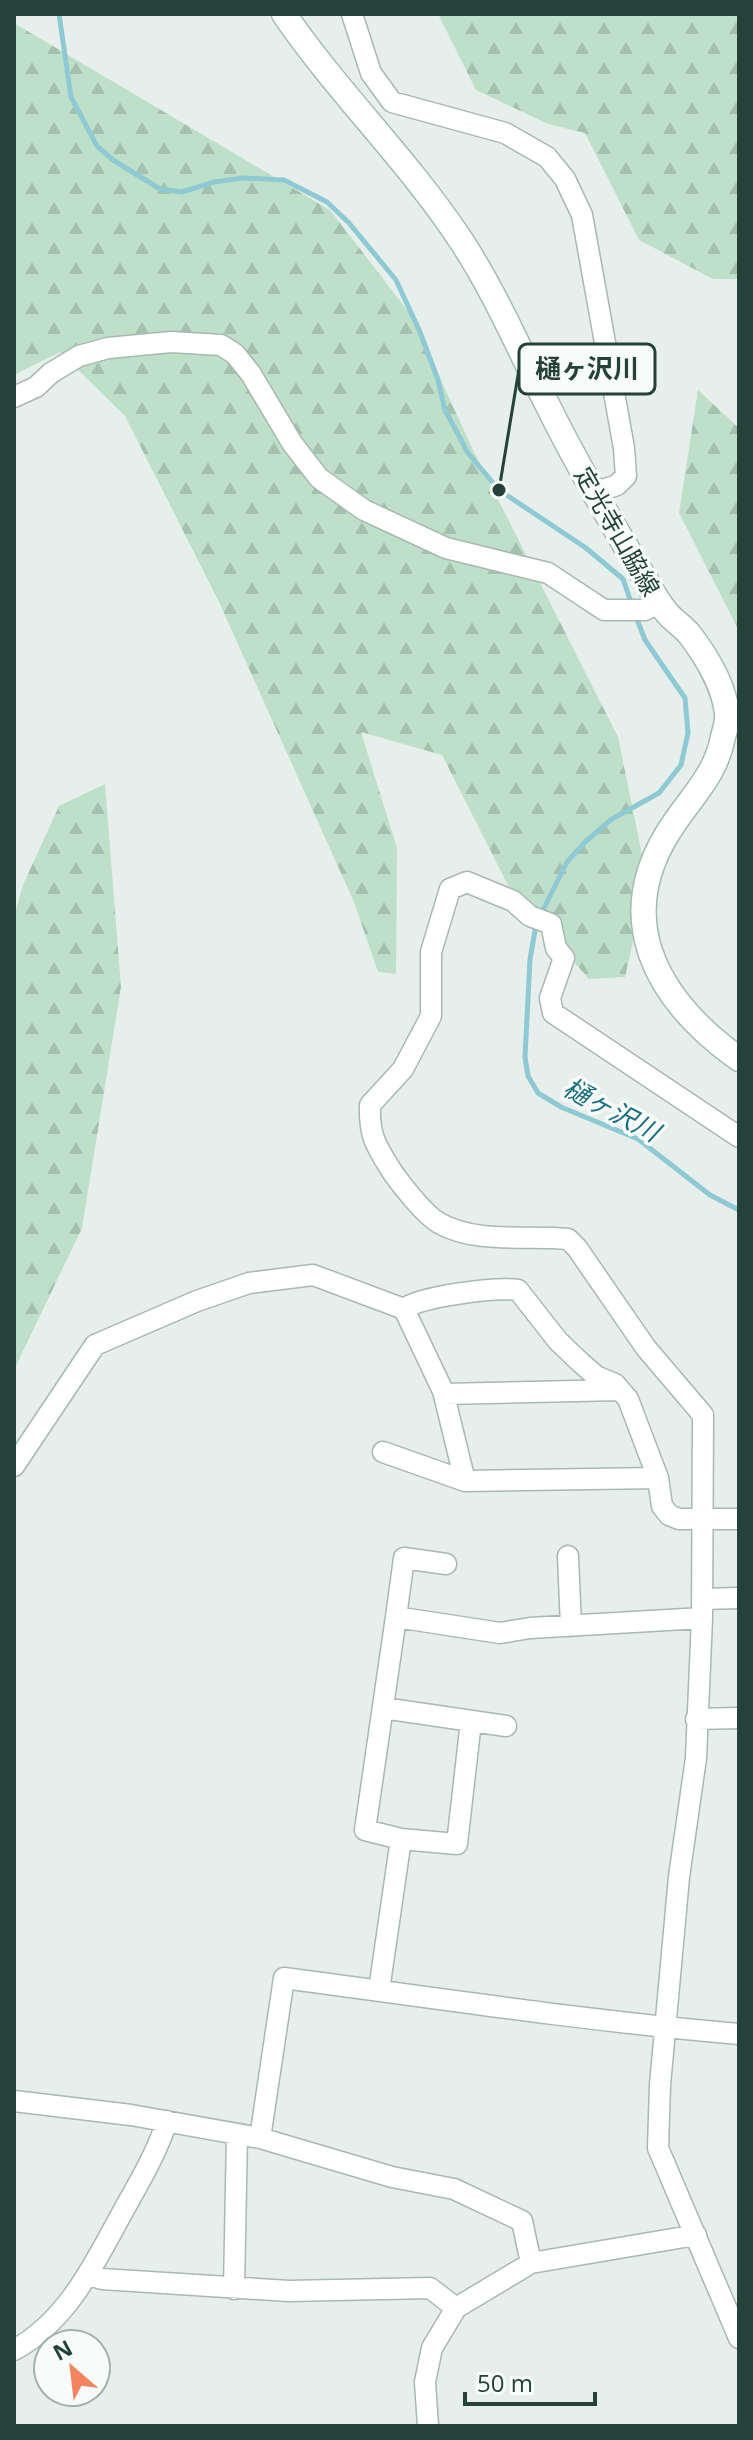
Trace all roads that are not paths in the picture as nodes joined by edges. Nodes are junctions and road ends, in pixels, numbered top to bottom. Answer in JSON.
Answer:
{"nodes":[{"id":1,"x":284,"y":14,"type":"edge"},
{"id":2,"x":352,"y":14,"type":"edge"},
{"id":3,"x":14,"y":397,"type":"edge"},
{"id":4,"x":594,"y":493,"type":"junction"},
{"id":5,"x":652,"y":606,"type":"junction"},
{"id":6,"x":739,"y":1059,"type":"edge"},
{"id":7,"x":739,"y":1137,"type":"edge"},
{"id":8,"x":404,"y":1309,"type":"junction"},
{"id":9,"x":620,"y":1390,"type":"junction"},
{"id":10,"x":444,"y":1394,"type":"junction"},
{"id":11,"x":383,"y":1452,"type":"dead end"},
{"id":12,"x":14,"y":1466,"type":"edge"},
{"id":13,"x":658,"y":1478,"type":"junction"},
{"id":14,"x":465,"y":1481,"type":"junction"},
{"id":15,"x":739,"y":1519,"type":"edge"},
{"id":16,"x":702,"y":1520,"type":"junction"},
{"id":17,"x":568,"y":1556,"type":"dead end"},
{"id":18,"x":446,"y":1564,"type":"dead end"},
{"id":19,"x":739,"y":1598,"type":"edge"},
{"id":20,"x":702,"y":1609,"type":"junction"},
{"id":21,"x":396,"y":1617,"type":"junction"},
{"id":22,"x":571,"y":1626,"type":"junction"},
{"id":23,"x":383,"y":1708,"type":"junction"},
{"id":24,"x":739,"y":1718,"type":"edge"},
{"id":25,"x":696,"y":1719,"type":"junction"},
{"id":26,"x":471,"y":1721,"type":"junction"},
{"id":27,"x":506,"y":1726,"type":"dead end"},
{"id":28,"x":401,"y":1839,"type":"junction"},
{"id":29,"x":379,"y":1990,"type":"junction"},
{"id":30,"x":666,"y":2028,"type":"junction"},
{"id":31,"x":739,"y":2034,"type":"edge"},
{"id":32,"x":14,"y":2101,"type":"edge"},
{"id":33,"x":167,"y":2121,"type":"junction"},
{"id":34,"x":237,"y":2135,"type":"junction"},
{"id":35,"x":260,"y":2138,"type":"junction"},
{"id":36,"x":696,"y":2235,"type":"junction"},
{"id":37,"x":531,"y":2263,"type":"junction"},
{"id":38,"x":88,"y":2275,"type":"junction"},
{"id":39,"x":234,"y":2289,"type":"junction"},
{"id":40,"x":456,"y":2308,"type":"junction"},
{"id":41,"x":739,"y":2338,"type":"edge"},
{"id":42,"x":14,"y":2350,"type":"edge"},
{"id":43,"x":428,"y":2426,"type":"edge"}],
"edges":[{"from":1,"to":4,"type":"main road","name":"定光寺山脇線"},
{"from":2,"to":4,"type":"street"},
{"from":3,"to":5,"type":"street"},
{"from":4,"to":5,"type":"main road","name":"定光寺山脇線"},
{"from":5,"to":6,"type":"main road","name":"定光寺山脇線"},
{"from":7,"to":16,"type":"street"},
{"from":8,"to":9,"type":"street"},
{"from":8,"to":10,"type":"street"},
{"from":8,"to":12,"type":"street"},
{"from":9,"to":10,"type":"street"},
{"from":9,"to":13,"type":"street"},
{"from":10,"to":14,"type":"street"},
{"from":11,"to":14,"type":"street"},
{"from":13,"to":14,"type":"street"},
{"from":13,"to":16,"type":"street"},
{"from":15,"to":16,"type":"street"},
{"from":16,"to":20,"type":"street"},
{"from":17,"to":22,"type":"street"},
{"from":18,"to":21,"type":"street"},
{"from":19,"to":20,"type":"street"},
{"from":20,"to":22,"type":"street"},
{"from":20,"to":25,"type":"street"},
{"from":21,"to":22,"type":"street"},
{"from":21,"to":23,"type":"street"},
{"from":23,"to":26,"type":"street"},
{"from":23,"to":28,"type":"street"},
{"from":24,"to":25,"type":"street"},
{"from":25,"to":30,"type":"street"},
{"from":26,"to":27,"type":"street"},
{"from":26,"to":28,"type":"street"},
{"from":28,"to":29,"type":"street"},
{"from":29,"to":30,"type":"street"},
{"from":29,"to":35,"type":"street"},
{"from":30,"to":31,"type":"street"},
{"from":30,"to":36,"type":"street"},
{"from":32,"to":33,"type":"street"},
{"from":33,"to":34,"type":"street"},
{"from":33,"to":38,"type":"street"},
{"from":34,"to":35,"type":"street"},
{"from":34,"to":39,"type":"street"},
{"from":35,"to":37,"type":"street"},
{"from":36,"to":37,"type":"street"},
{"from":36,"to":41,"type":"street"},
{"from":37,"to":40,"type":"street"},
{"from":38,"to":39,"type":"street"},
{"from":38,"to":42,"type":"street"},
{"from":39,"to":40,"type":"street"},
{"from":40,"to":43,"type":"street"}]}
